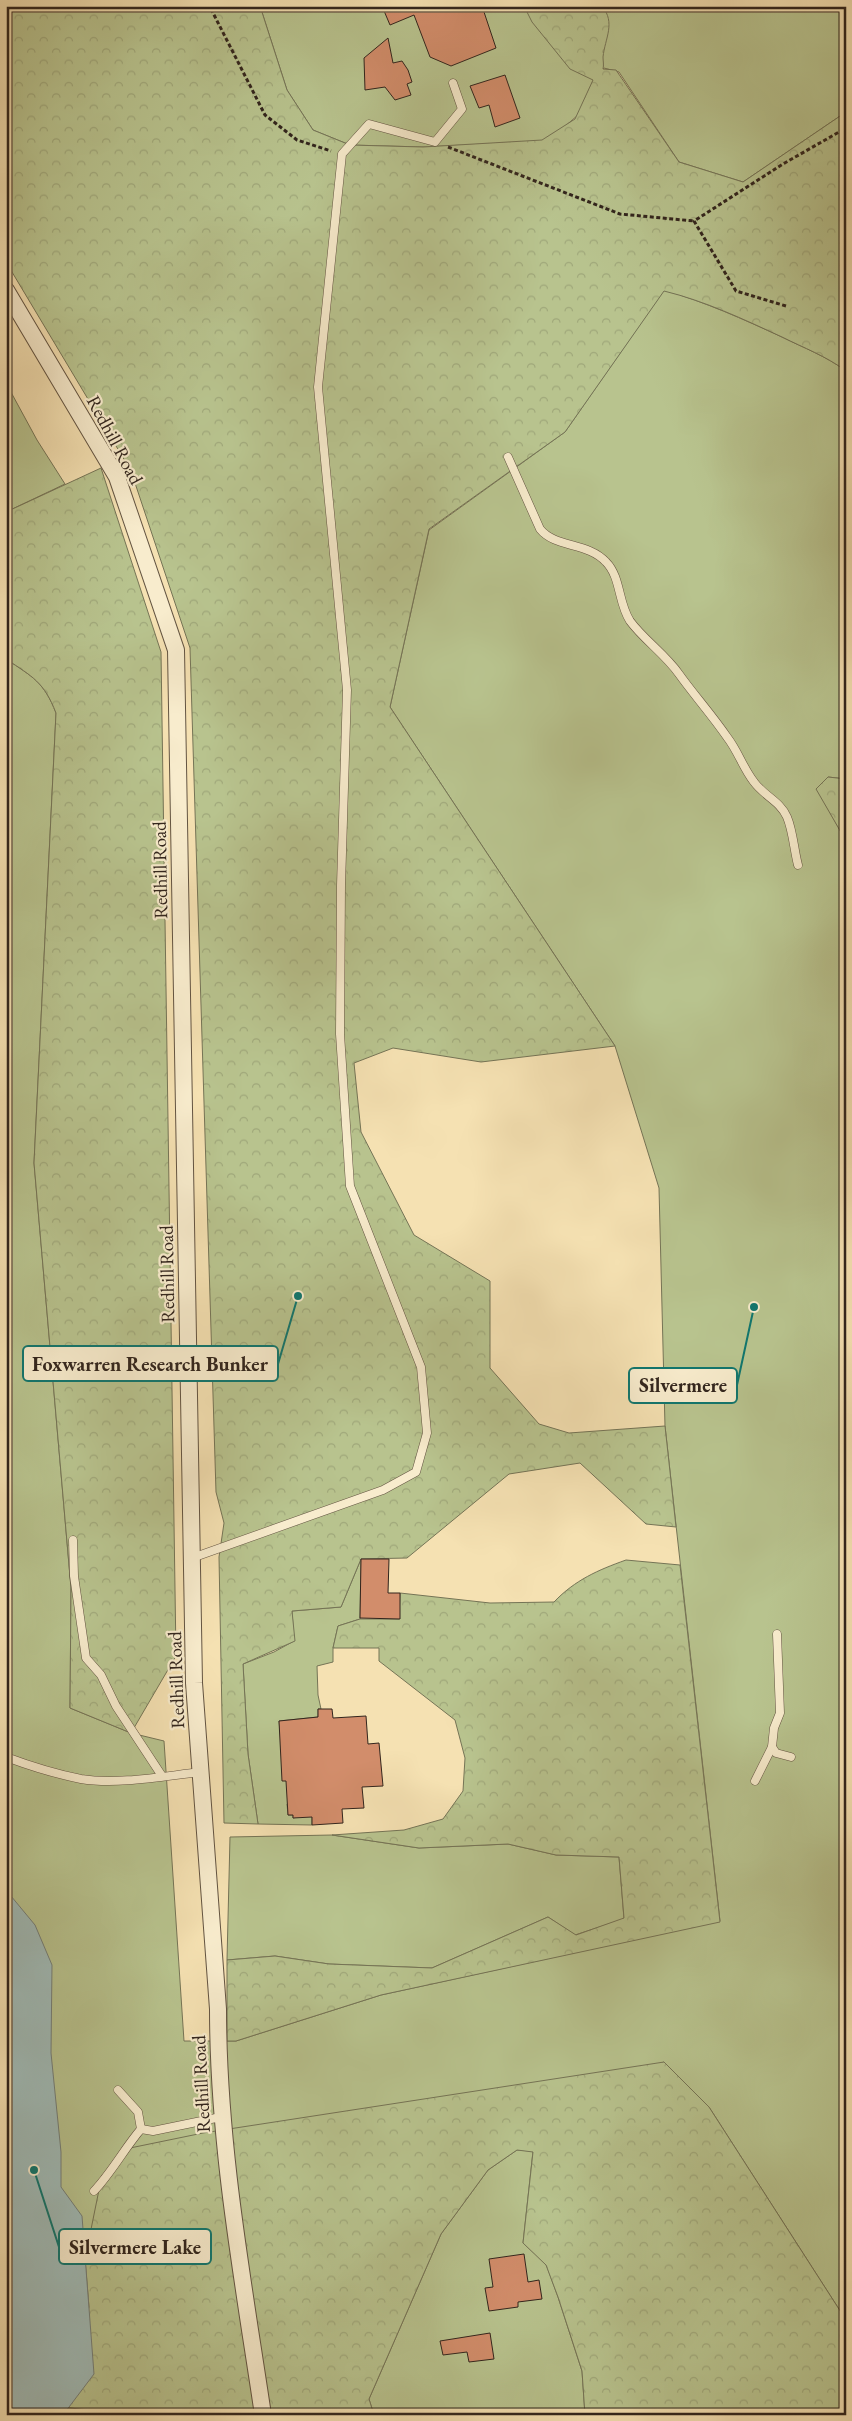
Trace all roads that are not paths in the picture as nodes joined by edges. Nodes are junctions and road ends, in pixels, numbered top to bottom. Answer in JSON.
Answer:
{"nodes":[{"id":1,"x":453,"y":83,"type":"dead end"},
{"id":2,"x":6,"y":290,"type":"edge"},
{"id":3,"x":508,"y":457,"type":"dead end"},
{"id":4,"x":798,"y":865,"type":"dead end"},
{"id":5,"x":73,"y":1540,"type":"dead end"},
{"id":6,"x":192,"y":1558,"type":"junction"},
{"id":7,"x":777,"y":1634,"type":"dead end"},
{"id":8,"x":772,"y":1747,"type":"junction"},
{"id":9,"x":6,"y":1756,"type":"edge"},
{"id":10,"x":791,"y":1757,"type":"dead end"},
{"id":11,"x":201,"y":1772,"type":"junction"},
{"id":12,"x":162,"y":1776,"type":"junction"},
{"id":13,"x":755,"y":1781,"type":"dead end"},
{"id":14,"x":118,"y":2090,"type":"dead end"},
{"id":15,"x":216,"y":2118,"type":"dead end"},
{"id":16,"x":141,"y":2128,"type":"junction"},
{"id":17,"x":94,"y":2191,"type":"dead end"},
{"id":18,"x":263,"y":2415,"type":"edge"}],
"edges":[{"from":1,"to":6,"type":"lane"},
{"from":2,"to":6,"type":"street","name":"Redhill Road"},
{"from":3,"to":4,"type":"lane"},
{"from":5,"to":12,"type":"lane"},
{"from":6,"to":11,"type":"street","name":"Redhill Road"},
{"from":7,"to":8,"type":"lane"},
{"from":8,"to":10,"type":"lane"},
{"from":8,"to":13,"type":"lane"},
{"from":9,"to":12,"type":"lane"},
{"from":11,"to":12,"type":"lane"},
{"from":11,"to":18,"type":"street","name":"Redhill Road"},
{"from":14,"to":16,"type":"lane"},
{"from":15,"to":16,"type":"lane"},
{"from":16,"to":17,"type":"lane"}]}
